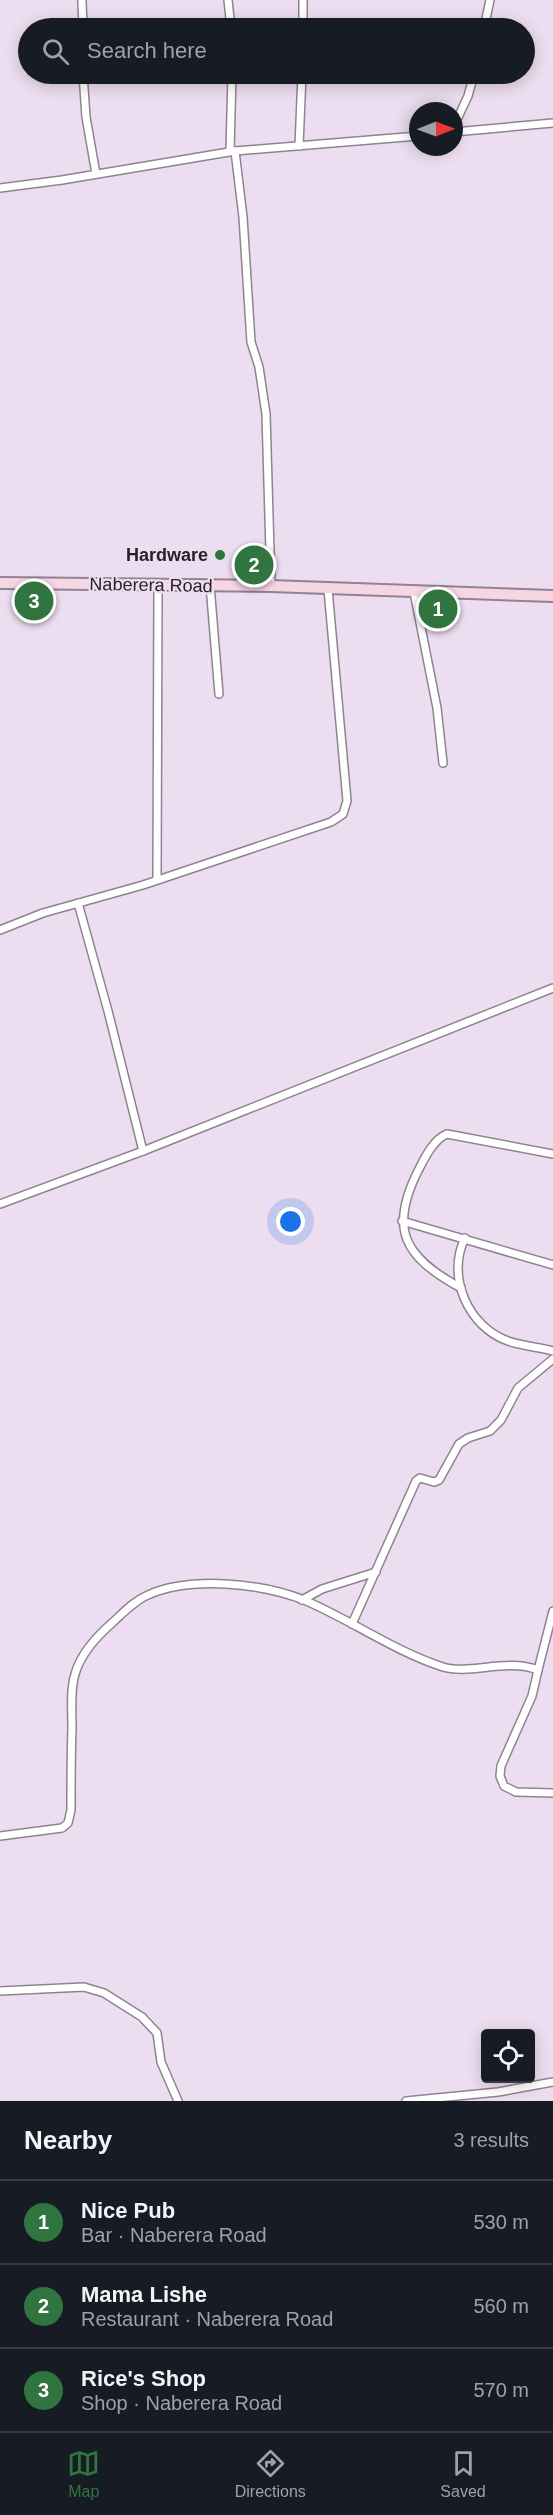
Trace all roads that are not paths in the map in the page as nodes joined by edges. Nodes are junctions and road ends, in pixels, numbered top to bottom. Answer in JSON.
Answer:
{"nodes":[{"id":1,"x":228,"y":0,"type":"edge"},
{"id":2,"x":303,"y":0,"type":"edge"},
{"id":3,"x":490,"y":0,"type":"edge"},
{"id":4,"x":82,"y":2,"type":"dead end"},
{"id":5,"x":83,"y":18,"type":"edge"},
{"id":6,"x":230,"y":18,"type":"edge"},
{"id":7,"x":303,"y":18,"type":"edge"},
{"id":8,"x":486,"y":18,"type":"edge"},
{"id":9,"x":84,"y":84,"type":"edge"},
{"id":10,"x":232,"y":84,"type":"edge"},
{"id":11,"x":302,"y":84,"type":"edge"},
{"id":12,"x":471,"y":84,"type":"edge"},
{"id":13,"x":463,"y":107,"type":"edge"},
{"id":14,"x":553,"y":123,"type":"edge"},
{"id":15,"x":463,"y":131,"type":"edge"},
{"id":16,"x":409,"y":137,"type":"edge"},
{"id":17,"x":299,"y":146,"type":"junction"},
{"id":18,"x":233,"y":151,"type":"junction"},
{"id":19,"x":96,"y":174,"type":"junction"},
{"id":20,"x":0,"y":188,"type":"edge"},
{"id":21,"x":0,"y":583,"type":"edge"},
{"id":22,"x":158,"y":585,"type":"junction"},
{"id":23,"x":210,"y":585,"type":"junction"},
{"id":24,"x":271,"y":586,"type":"junction"},
{"id":25,"x":328,"y":589,"type":"junction"},
{"id":26,"x":414,"y":592,"type":"junction"},
{"id":27,"x":553,"y":596,"type":"edge"},
{"id":28,"x":219,"y":694,"type":"dead end"},
{"id":29,"x":443,"y":763,"type":"dead end"},
{"id":30,"x":157,"y":879,"type":"junction"},
{"id":31,"x":78,"y":903,"type":"junction"},
{"id":32,"x":0,"y":930,"type":"edge"},
{"id":33,"x":553,"y":988,"type":"edge"},
{"id":34,"x":143,"y":1151,"type":"junction"},
{"id":35,"x":553,"y":1154,"type":"edge"},
{"id":36,"x":0,"y":1204,"type":"edge"},
{"id":37,"x":402,"y":1221,"type":"junction"},
{"id":38,"x":465,"y":1238,"type":"junction"},
{"id":39,"x":553,"y":1265,"type":"edge"},
{"id":40,"x":461,"y":1288,"type":"junction"},
{"id":41,"x":553,"y":1351,"type":"edge"},
{"id":42,"x":553,"y":1359,"type":"edge"},
{"id":43,"x":376,"y":1572,"type":"junction"},
{"id":44,"x":302,"y":1600,"type":"junction"},
{"id":45,"x":553,"y":1611,"type":"edge"},
{"id":46,"x":352,"y":1624,"type":"junction"},
{"id":47,"x":538,"y":1670,"type":"junction"},
{"id":48,"x":553,"y":1793,"type":"edge"},
{"id":49,"x":0,"y":1836,"type":"edge"},
{"id":50,"x":0,"y":1991,"type":"edge"},
{"id":51,"x":553,"y":2082,"type":"edge"},
{"id":52,"x":178,"y":2101,"type":"edge"},
{"id":53,"x":406,"y":2101,"type":"edge"}],
"edges":[{"from":1,"to":6,"type":"street"},
{"from":2,"to":7,"type":"street"},
{"from":3,"to":8,"type":"street"},
{"from":4,"to":5,"type":"street"},
{"from":9,"to":19,"type":"street"},
{"from":10,"to":18,"type":"street"},
{"from":11,"to":17,"type":"street"},
{"from":12,"to":13,"type":"street"},
{"from":14,"to":15,"type":"street"},
{"from":16,"to":17,"type":"street"},
{"from":17,"to":18,"type":"street"},
{"from":18,"to":19,"type":"street"},
{"from":18,"to":24,"type":"street"},
{"from":19,"to":20,"type":"street"},
{"from":21,"to":22,"type":"street","name":"Naberera Road"},
{"from":22,"to":23,"type":"street","name":"Naberera Road"},
{"from":22,"to":30,"type":"street"},
{"from":23,"to":24,"type":"street","name":"Naberera Road"},
{"from":23,"to":28,"type":"street"},
{"from":24,"to":25,"type":"street","name":"Naberera Road"},
{"from":25,"to":26,"type":"street","name":"Naberera Road"},
{"from":25,"to":30,"type":"street"},
{"from":26,"to":27,"type":"street","name":"Naberera Road"},
{"from":26,"to":29,"type":"street"},
{"from":30,"to":31,"type":"street"},
{"from":31,"to":32,"type":"street"},
{"from":31,"to":34,"type":"street"},
{"from":33,"to":34,"type":"street"},
{"from":34,"to":36,"type":"street"},
{"from":35,"to":37,"type":"street"},
{"from":37,"to":38,"type":"street"},
{"from":37,"to":40,"type":"street"},
{"from":38,"to":39,"type":"street"},
{"from":38,"to":40,"type":"street"},
{"from":40,"to":41,"type":"street"},
{"from":42,"to":43,"type":"street"},
{"from":43,"to":44,"type":"street"},
{"from":43,"to":46,"type":"street"},
{"from":44,"to":46,"type":"street"},
{"from":44,"to":49,"type":"street"},
{"from":45,"to":47,"type":"street"},
{"from":46,"to":47,"type":"street"},
{"from":47,"to":48,"type":"street"},
{"from":50,"to":52,"type":"street"},
{"from":51,"to":53,"type":"street"}]}
